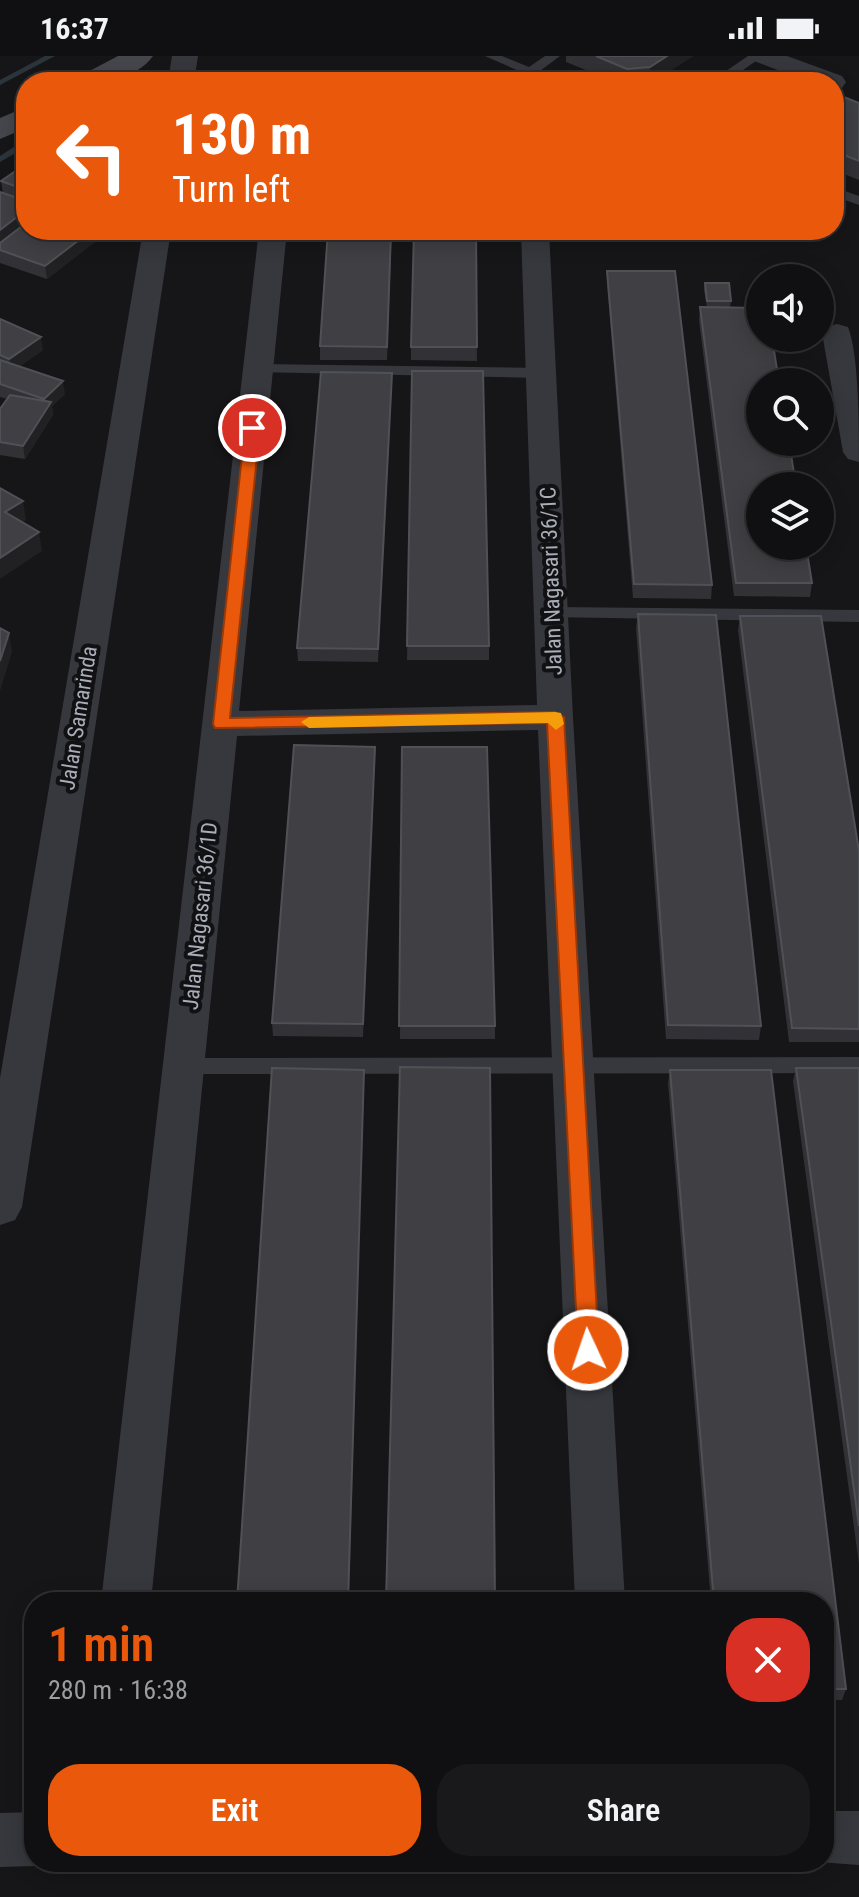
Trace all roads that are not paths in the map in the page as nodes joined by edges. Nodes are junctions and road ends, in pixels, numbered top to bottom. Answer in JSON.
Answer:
{"nodes":[{"id":1,"x":139,"y":56,"type":"edge"},
{"id":2,"x":491,"y":56,"type":"edge"},
{"id":3,"x":554,"y":56,"type":"edge"},
{"id":4,"x":757,"y":56,"type":"edge"},
{"id":5,"x":763,"y":56,"type":"edge"},
{"id":6,"x":109,"y":72,"type":"edge"},
{"id":7,"x":530,"y":72,"type":"joint"},
{"id":8,"x":732,"y":72,"type":"edge"},
{"id":9,"x":807,"y":72,"type":"edge"},
{"id":10,"x":155,"y":240,"type":"edge"},
{"id":11,"x":272,"y":240,"type":"edge"},
{"id":12,"x":535,"y":240,"type":"edge"},
{"id":13,"x":837,"y":333,"type":"dead end"},
{"id":14,"x":259,"y":369,"type":"junction"},
{"id":15,"x":542,"y":373,"type":"junction"},
{"id":16,"x":859,"y":452,"type":"edge"},
{"id":17,"x":553,"y":613,"type":"junction"},
{"id":18,"x":859,"y":616,"type":"edge"},
{"id":19,"x":555,"y":717,"type":"junction"},
{"id":20,"x":221,"y":724,"type":"junction"},
{"id":21,"x":859,"y":1065,"type":"edge"},
{"id":22,"x":184,"y":1066,"type":"junction"},
{"id":23,"x":575,"y":1066,"type":"junction"},
{"id":24,"x":0,"y":1207,"type":"edge"},
{"id":25,"x":127,"y":1592,"type":"edge"},
{"id":26,"x":600,"y":1592,"type":"edge"},
{"id":27,"x":834,"y":1838,"type":"edge"},
{"id":28,"x":859,"y":1838,"type":"edge"},
{"id":29,"x":24,"y":1839,"type":"edge"},
{"id":30,"x":0,"y":1840,"type":"edge"}],
"edges":[{"from":1,"to":6,"type":"main road"},
{"from":2,"to":7,"type":"lane"},
{"from":3,"to":7,"type":"lane"},
{"from":4,"to":8,"type":"lane"},
{"from":5,"to":9,"type":"street"},
{"from":10,"to":24,"type":"street","name":"Jalan Samarinda"},
{"from":11,"to":14,"type":"street","name":"Jalan Nagasari 36/1D"},
{"from":12,"to":15,"type":"street","name":"Jalan Nagasari 36/1C"},
{"from":13,"to":16,"type":"street"},
{"from":14,"to":15,"type":"lane"},
{"from":14,"to":20,"type":"street","name":"Jalan Nagasari 36/1D"},
{"from":15,"to":17,"type":"street","name":"Jalan Nagasari 36/1C"},
{"from":17,"to":18,"type":"lane"},
{"from":17,"to":19,"type":"street","name":"Jalan Nagasari 36/1C"},
{"from":19,"to":20,"type":"street"},
{"from":19,"to":23,"type":"street","name":"Jalan Nagasari 36/1C"},
{"from":20,"to":22,"type":"street","name":"Jalan Nagasari 36/1D"},
{"from":21,"to":23,"type":"lane"},
{"from":22,"to":23,"type":"lane"},
{"from":22,"to":25,"type":"street","name":"Jalan Nagasari 36/1D"},
{"from":23,"to":26,"type":"street","name":"Jalan Nagasari 36/1C"},
{"from":27,"to":28,"type":"street"},
{"from":29,"to":30,"type":"street"}]}
